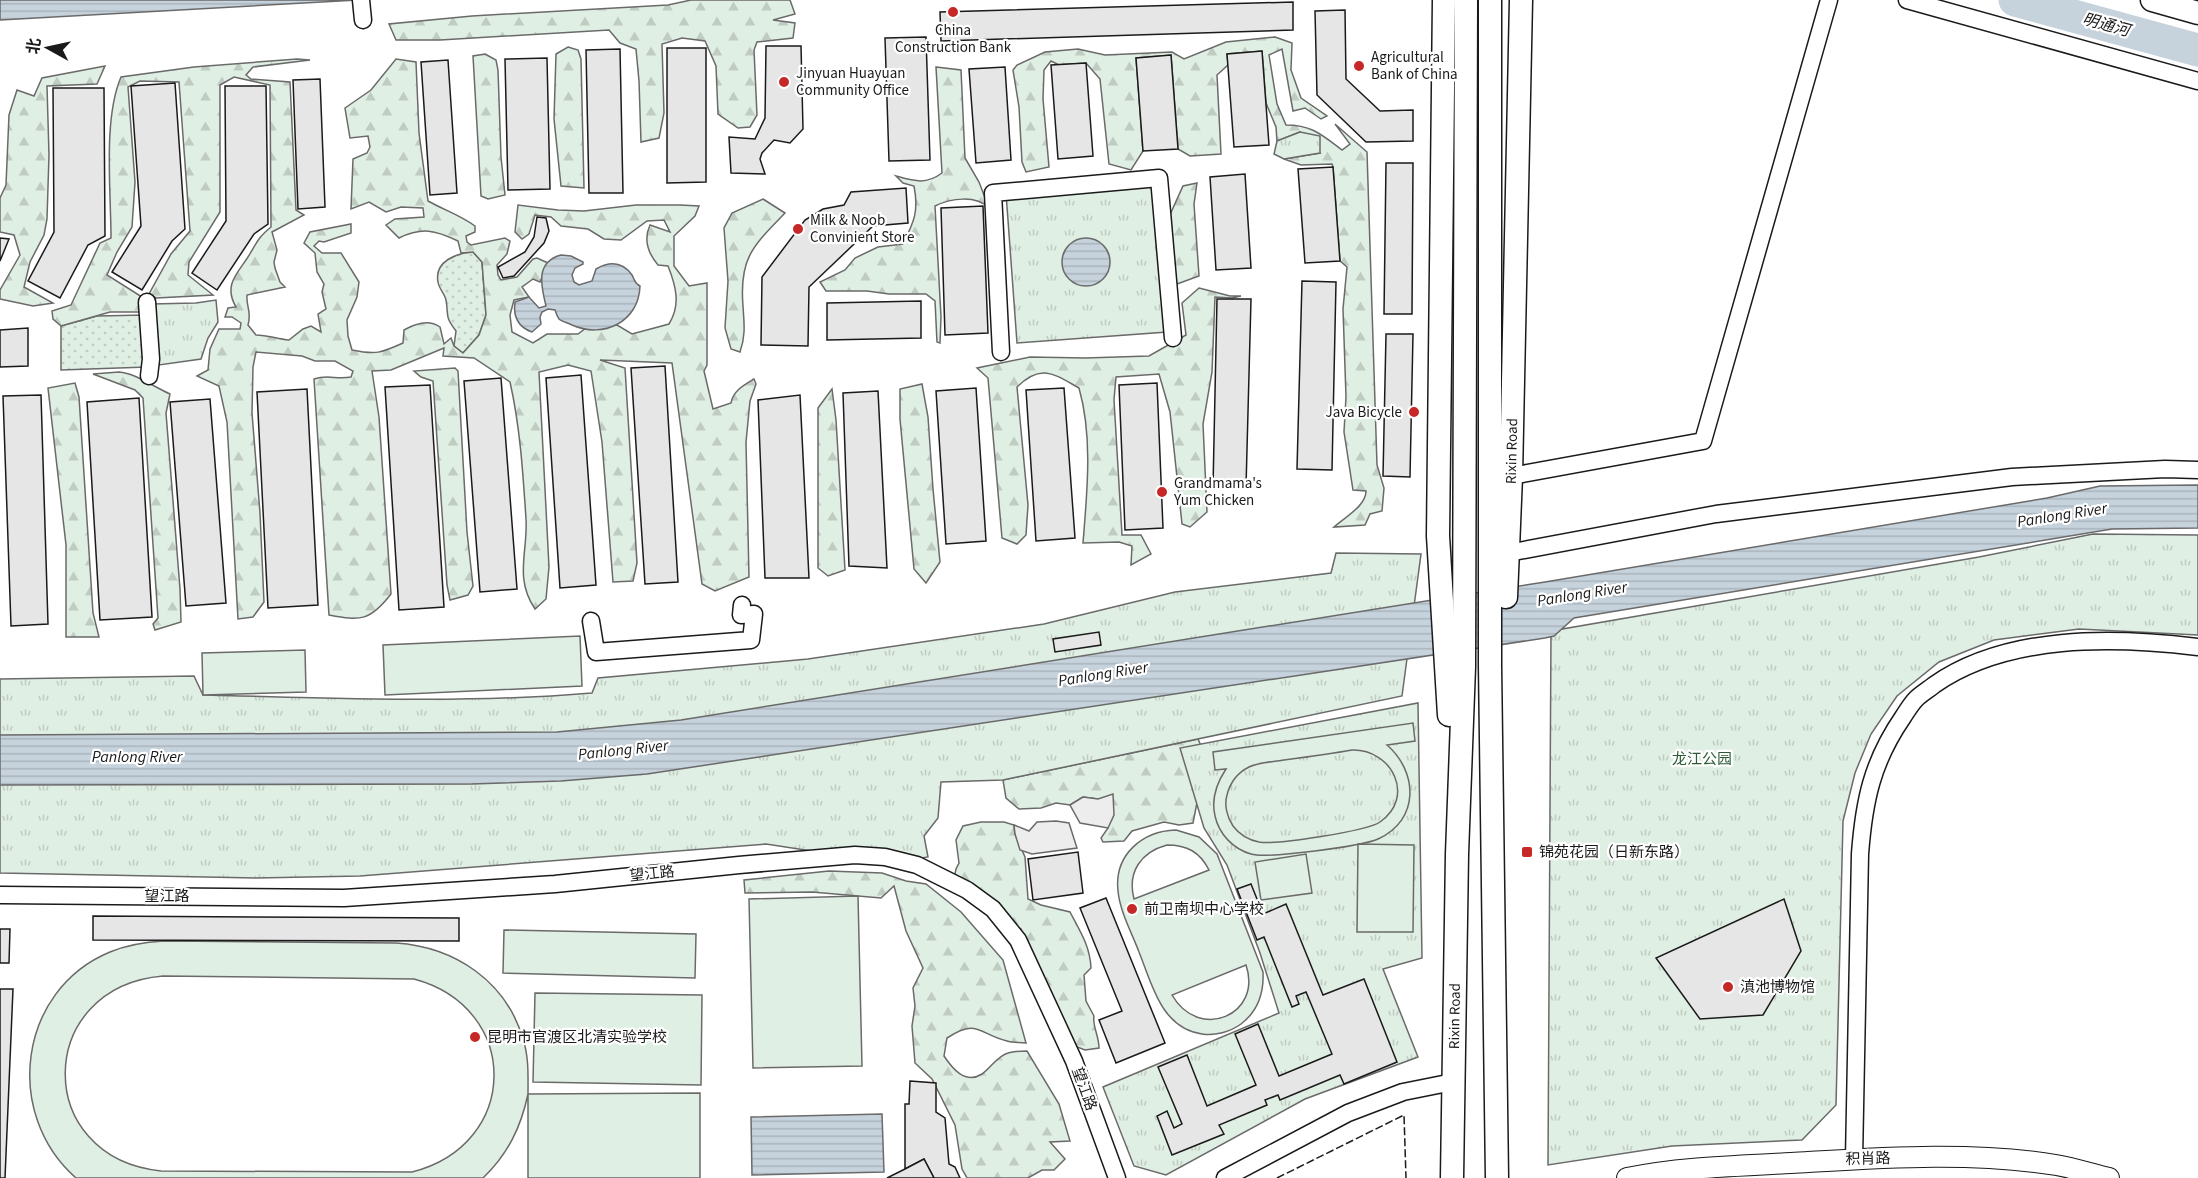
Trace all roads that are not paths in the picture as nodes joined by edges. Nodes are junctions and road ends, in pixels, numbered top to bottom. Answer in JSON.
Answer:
{"nodes":[{"id":1,"x":361,"y":0,"type":"edge"},
{"id":2,"x":1444,"y":0,"type":"edge"},
{"id":3,"x":1466,"y":0,"type":"edge"},
{"id":4,"x":1490,"y":0,"type":"edge"},
{"id":5,"x":1521,"y":0,"type":"edge"},
{"id":6,"x":1829,"y":0,"type":"edge"},
{"id":7,"x":1907,"y":0,"type":"edge"},
{"id":8,"x":2152,"y":0,"type":"edge"},
{"id":9,"x":2198,"y":13,"type":"edge"},
{"id":10,"x":363,"y":20,"type":"dead end"},
{"id":11,"x":2198,"y":81,"type":"edge"},
{"id":12,"x":147,"y":302,"type":"dead end"},
{"id":13,"x":1173,"y":338,"type":"dead end"},
{"id":14,"x":1001,"y":352,"type":"dead end"},
{"id":15,"x":149,"y":376,"type":"dead end"},
{"id":16,"x":2198,"y":471,"type":"edge"},
{"id":17,"x":1511,"y":476,"type":"junction"},
{"id":18,"x":1500,"y":554,"type":"junction"},
{"id":19,"x":742,"y":605,"type":"dead end"},
{"id":20,"x":591,"y":621,"type":"dead end"},
{"id":21,"x":2198,"y":647,"type":"edge"},
{"id":22,"x":1455,"y":667,"type":"junction"},
{"id":23,"x":0,"y":895,"type":"edge"},
{"id":24,"x":1453,"y":1082,"type":"junction"},
{"id":25,"x":1854,"y":1159,"type":"junction"},
{"id":26,"x":1117,"y":1178,"type":"edge"},
{"id":27,"x":1225,"y":1178,"type":"edge"},
{"id":28,"x":1452,"y":1178,"type":"edge"},
{"id":29,"x":1497,"y":1178,"type":"edge"},
{"id":30,"x":1627,"y":1178,"type":"edge"},
{"id":31,"x":2109,"y":1178,"type":"edge"}],
"edges":[{"from":1,"to":10,"type":"street"},
{"from":2,"to":22,"type":"main road","name":"Rixin Road"},
{"from":3,"to":22,"type":"main road","name":"Rixin Road"},
{"from":4,"to":18,"type":"main road","name":"Rixin Road"},
{"from":5,"to":17,"type":"main road","name":"Rixin Road"},
{"from":6,"to":17,"type":"street"},
{"from":7,"to":11,"type":"street"},
{"from":8,"to":9,"type":"main road"},
{"from":12,"to":15,"type":"street"},
{"from":13,"to":14,"type":"street"},
{"from":16,"to":18,"type":"street"},
{"from":17,"to":18,"type":"main road","name":"Rixin Road"},
{"from":18,"to":29,"type":"main road","name":"Rixin Road"},
{"from":19,"to":20,"type":"street"},
{"from":21,"to":25,"type":"street"},
{"from":22,"to":24,"type":"main road","name":"Rixin Road"},
{"from":23,"to":26,"type":"street","name":"望江路"},
{"from":24,"to":27,"type":"street"},
{"from":24,"to":28,"type":"main road","name":"Rixin Road"},
{"from":25,"to":30,"type":"street","name":"积肖路"},
{"from":25,"to":31,"type":"street","name":"积肖路"}]}
